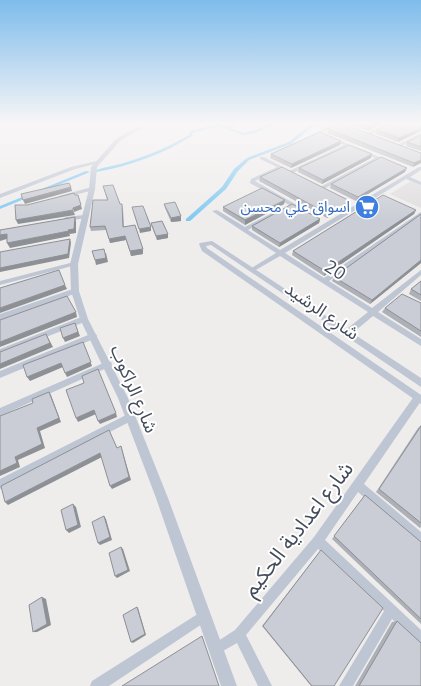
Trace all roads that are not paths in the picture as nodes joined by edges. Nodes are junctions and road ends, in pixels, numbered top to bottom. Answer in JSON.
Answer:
{"nodes":[{"id":1,"x":104,"y":155,"type":"edge"},
{"id":2,"x":327,"y":155,"type":"edge"},
{"id":3,"x":371,"y":155,"type":"edge"},
{"id":4,"x":264,"y":157,"type":"dead end"},
{"id":5,"x":378,"y":158,"type":"junction"},
{"id":6,"x":98,"y":162,"type":"junction"},
{"id":7,"x":396,"y":165,"type":"edge"},
{"id":8,"x":281,"y":167,"type":"junction"},
{"id":9,"x":421,"y":168,"type":"edge"},
{"id":10,"x":405,"y":169,"type":"edge"},
{"id":11,"x":291,"y":172,"type":"junction"},
{"id":12,"x":414,"y":172,"type":"junction"},
{"id":13,"x":298,"y":176,"type":"edge"},
{"id":14,"x":406,"y":177,"type":"junction"},
{"id":15,"x":314,"y":184,"type":"edge"},
{"id":16,"x":421,"y":184,"type":"edge"},
{"id":17,"x":262,"y":188,"type":"junction"},
{"id":18,"x":322,"y":188,"type":"junction"},
{"id":19,"x":92,"y":189,"type":"junction"},
{"id":20,"x":254,"y":192,"type":"edge"},
{"id":21,"x":329,"y":192,"type":"edge"},
{"id":22,"x":0,"y":196,"type":"edge"},
{"id":23,"x":52,"y":199,"type":"edge"},
{"id":24,"x":351,"y":202,"type":"edge"},
{"id":25,"x":292,"y":204,"type":"junction"},
{"id":26,"x":358,"y":206,"type":"junction"},
{"id":27,"x":223,"y":207,"type":"edge"},
{"id":28,"x":414,"y":210,"type":"edge"},
{"id":29,"x":306,"y":212,"type":"edge"},
{"id":30,"x":421,"y":214,"type":"edge"},
{"id":31,"x":84,"y":217,"type":"junction"},
{"id":32,"x":60,"y":220,"type":"edge"},
{"id":33,"x":321,"y":220,"type":"edge"},
{"id":34,"x":328,"y":224,"type":"junction"},
{"id":35,"x":244,"y":230,"type":"junction"},
{"id":36,"x":212,"y":243,"type":"joint"},
{"id":37,"x":204,"y":248,"type":"joint"},
{"id":38,"x":281,"y":253,"type":"junction"},
{"id":39,"x":74,"y":264,"type":"junction"},
{"id":40,"x":252,"y":270,"type":"junction"},
{"id":41,"x":421,"y":272,"type":"edge"},
{"id":42,"x":324,"y":281,"type":"junction"},
{"id":43,"x":0,"y":283,"type":"edge"},
{"id":44,"x":75,"y":291,"type":"junction"},
{"id":45,"x":372,"y":312,"type":"junction"},
{"id":46,"x":0,"y":317,"type":"edge"},
{"id":47,"x":84,"y":319,"type":"junction"},
{"id":48,"x":346,"y":334,"type":"junction"},
{"id":49,"x":93,"y":336,"type":"junction"},
{"id":50,"x":337,"y":341,"type":"junction"},
{"id":51,"x":421,"y":343,"type":"edge"},
{"id":52,"x":0,"y":352,"type":"edge"},
{"id":53,"x":108,"y":364,"type":"junction"},
{"id":54,"x":0,"y":374,"type":"edge"},
{"id":55,"x":421,"y":383,"type":"edge"},
{"id":56,"x":420,"y":399,"type":"edge"},
{"id":57,"x":0,"y":412,"type":"edge"},
{"id":58,"x":130,"y":417,"type":"junction"},
{"id":59,"x":0,"y":484,"type":"edge"},
{"id":60,"x":357,"y":485,"type":"junction"},
{"id":61,"x":421,"y":539,"type":"edge"},
{"id":62,"x":318,"y":541,"type":"junction"},
{"id":63,"x":391,"y":610,"type":"junction"},
{"id":64,"x":204,"y":616,"type":"junction"},
{"id":65,"x":239,"y":634,"type":"junction"},
{"id":66,"x":421,"y":638,"type":"edge"},
{"id":67,"x":216,"y":649,"type":"junction"},
{"id":68,"x":97,"y":686,"type":"edge"},
{"id":69,"x":229,"y":686,"type":"edge"},
{"id":70,"x":265,"y":686,"type":"edge"},
{"id":71,"x":346,"y":686,"type":"edge"}],
"edges":[{"from":1,"to":6,"type":"street","name":"شارع الراكوب"},
{"from":2,"to":11,"type":"street"},
{"from":3,"to":5,"type":"street"},
{"from":4,"to":8,"type":"street"},
{"from":5,"to":7,"type":"street"},
{"from":5,"to":18,"type":"street"},
{"from":6,"to":19,"type":"street","name":"شارع الراكوب"},
{"from":6,"to":22,"type":"street"},
{"from":8,"to":11,"type":"street"},
{"from":8,"to":17,"type":"street"},
{"from":9,"to":12,"type":"street"},
{"from":10,"to":12,"type":"street"},
{"from":11,"to":13,"type":"street"},
{"from":12,"to":14,"type":"street"},
{"from":14,"to":16,"type":"street"},
{"from":14,"to":26,"type":"street"},
{"from":15,"to":18,"type":"street"},
{"from":17,"to":20,"type":"street"},
{"from":17,"to":25,"type":"street"},
{"from":18,"to":21,"type":"street"},
{"from":19,"to":23,"type":"street"},
{"from":19,"to":31,"type":"street","name":"شارع الراكوب"},
{"from":24,"to":26,"type":"street"},
{"from":25,"to":29,"type":"street"},
{"from":25,"to":35,"type":"street"},
{"from":26,"to":34,"type":"street"},
{"from":27,"to":35,"type":"street","name":"20"},
{"from":28,"to":30,"type":"street"},
{"from":30,"to":42,"type":"street"},
{"from":31,"to":32,"type":"street"},
{"from":31,"to":39,"type":"street","name":"شارع الراكوب"},
{"from":33,"to":34,"type":"street"},
{"from":34,"to":38,"type":"street"},
{"from":35,"to":38,"type":"street","name":"20"},
{"from":36,"to":37,"type":"street"},
{"from":36,"to":40,"type":"street","name":"شارع الرشيد"},
{"from":37,"to":50,"type":"street","name":"شارع الرشيد"},
{"from":38,"to":40,"type":"street"},
{"from":38,"to":42,"type":"street","name":"20"},
{"from":39,"to":43,"type":"street"},
{"from":39,"to":44,"type":"street","name":"شارع الراكوب"},
{"from":40,"to":48,"type":"street","name":"شارع الرشيد"},
{"from":41,"to":45,"type":"street"},
{"from":42,"to":45,"type":"street","name":"20"},
{"from":44,"to":46,"type":"street"},
{"from":44,"to":47,"type":"street","name":"شارع الراكوب"},
{"from":45,"to":48,"type":"street"},
{"from":45,"to":51,"type":"street","name":"20"},
{"from":47,"to":49,"type":"street","name":"شارع الراكوب"},
{"from":47,"to":52,"type":"street"},
{"from":48,"to":50,"type":"street"},
{"from":48,"to":55,"type":"street","name":"شارع الرشيد"},
{"from":49,"to":53,"type":"street","name":"شارع الراكوب"},
{"from":49,"to":54,"type":"street"},
{"from":50,"to":56,"type":"street","name":"شارع الرشيد"},
{"from":53,"to":57,"type":"street"},
{"from":53,"to":58,"type":"street","name":"شارع الراكوب"},
{"from":56,"to":60,"type":"street","name":"شارع اعدادية الحكيم"},
{"from":58,"to":59,"type":"street"},
{"from":58,"to":64,"type":"street","name":"شارع الراكوب"},
{"from":60,"to":61,"type":"street"},
{"from":60,"to":62,"type":"street","name":"شارع اعدادية الحكيم"},
{"from":62,"to":63,"type":"street"},
{"from":62,"to":65,"type":"street","name":"شارع اعدادية الحكيم"},
{"from":63,"to":66,"type":"street"},
{"from":63,"to":71,"type":"street"},
{"from":64,"to":67,"type":"street","name":"شارع الراكوب"},
{"from":64,"to":68,"type":"street"},
{"from":65,"to":67,"type":"street","name":"شارع اعدادية الحكيم"},
{"from":65,"to":70,"type":"street"},
{"from":67,"to":69,"type":"street","name":"شارع الراكوب"}]}
